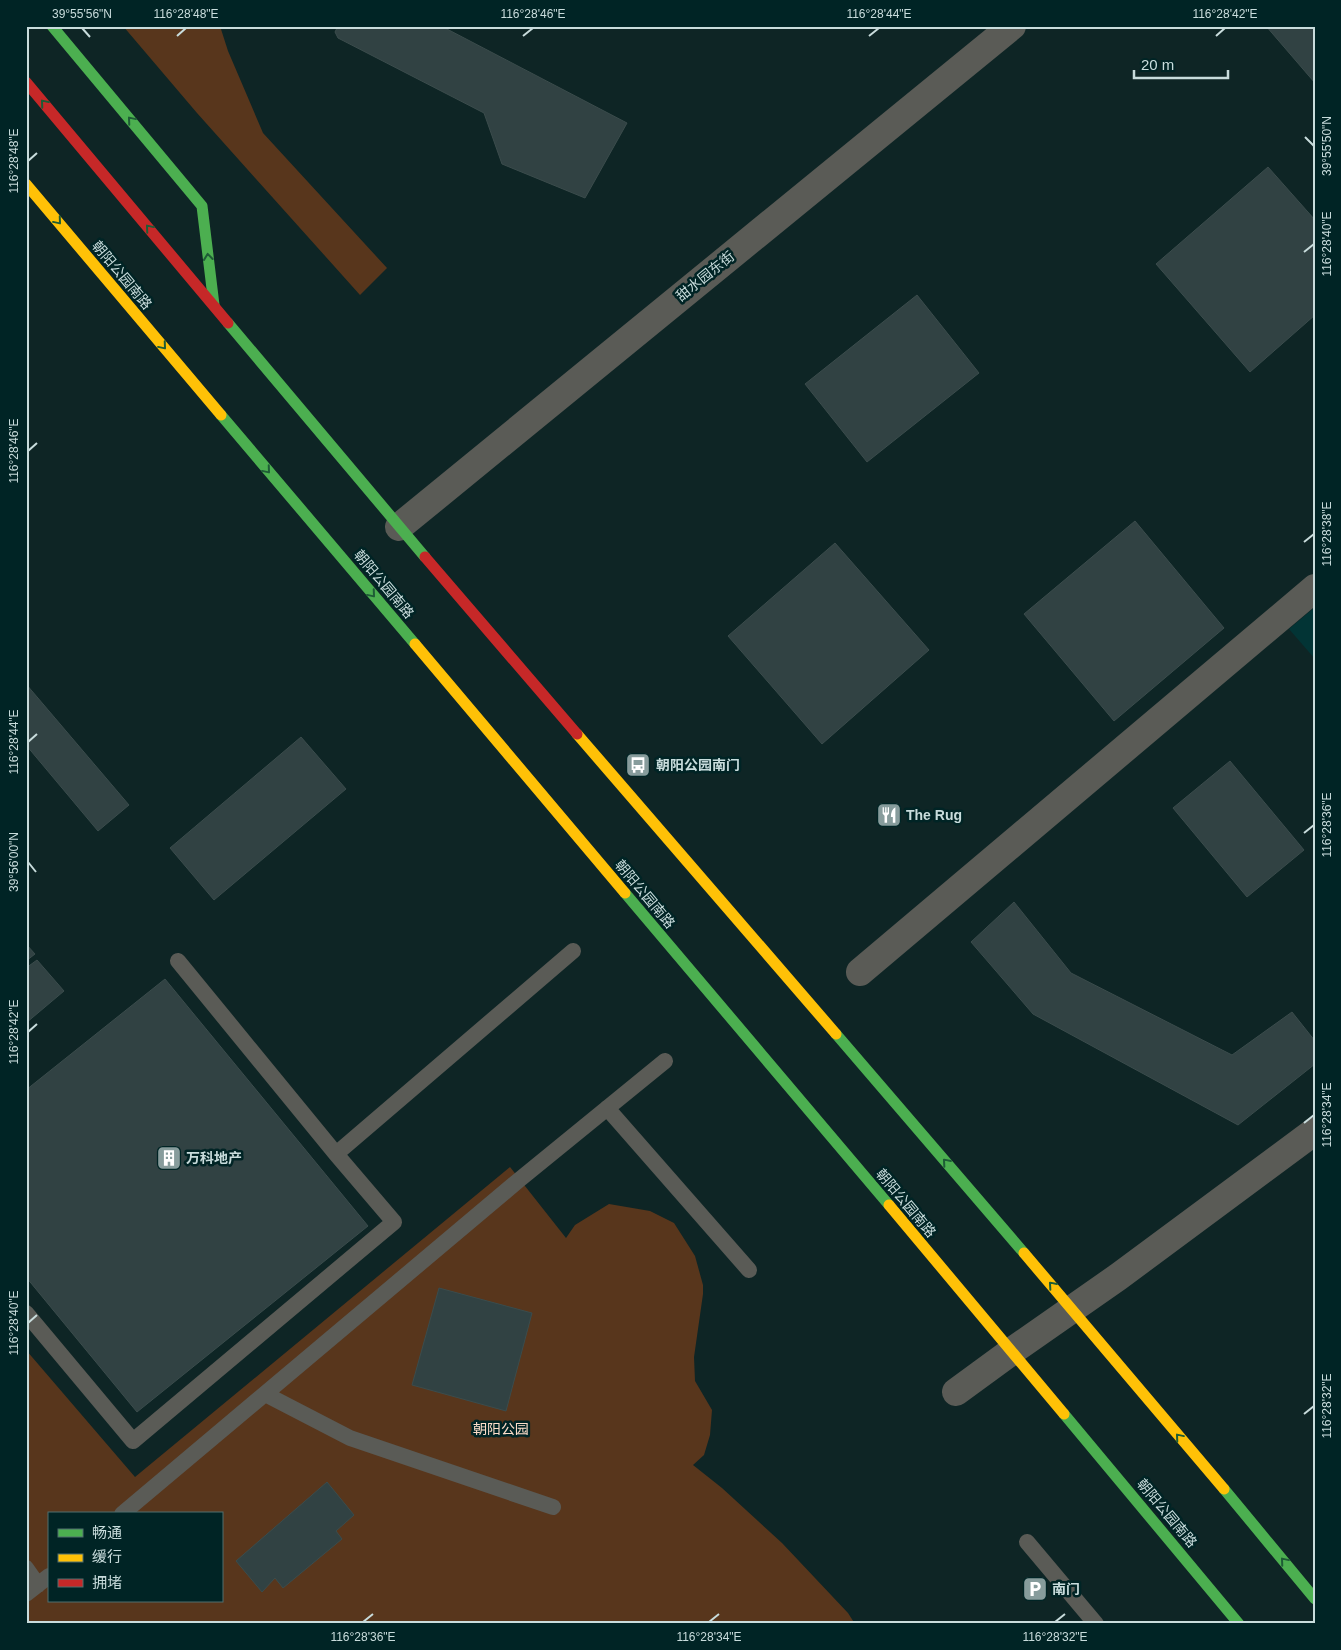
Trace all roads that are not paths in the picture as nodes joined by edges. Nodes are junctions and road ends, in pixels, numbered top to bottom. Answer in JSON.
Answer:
{"nodes":[{"id":1,"x":52,"y":26,"type":"edge"},
{"id":2,"x":1012,"y":26,"type":"edge"},
{"id":3,"x":26,"y":82,"type":"edge"},
{"id":4,"x":26,"y":184,"type":"edge"},
{"id":5,"x":214,"y":305,"type":"junction"},
{"id":6,"x":399,"y":526,"type":"junction"},
{"id":7,"x":1315,"y":588,"type":"edge"},
{"id":8,"x":573,"y":951,"type":"dead end"},
{"id":9,"x":178,"y":961,"type":"dead end"},
{"id":10,"x":860,"y":972,"type":"dead end"},
{"id":11,"x":665,"y":1060,"type":"dead end"},
{"id":12,"x":607,"y":1108,"type":"junction"},
{"id":13,"x":1315,"y":1131,"type":"edge"},
{"id":14,"x":336,"y":1154,"type":"junction"},
{"id":15,"x":749,"y":1270,"type":"dead end"},
{"id":16,"x":1072,"y":1308,"type":"junction"},
{"id":17,"x":26,"y":1313,"type":"edge"},
{"id":18,"x":1012,"y":1351,"type":"junction"},
{"id":19,"x":956,"y":1392,"type":"dead end"},
{"id":20,"x":265,"y":1394,"type":"junction"},
{"id":21,"x":553,"y":1507,"type":"dead end"},
{"id":22,"x":124,"y":1512,"type":"edge"},
{"id":23,"x":1027,"y":1542,"type":"dead end"},
{"id":24,"x":26,"y":1568,"type":"edge"},
{"id":25,"x":38,"y":1585,"type":"edge"},
{"id":26,"x":1315,"y":1599,"type":"edge"},
{"id":27,"x":1096,"y":1624,"type":"edge"},
{"id":28,"x":1239,"y":1624,"type":"edge"}],
"edges":[{"from":5,"to":1,"type":"main road","one_way":true},
{"from":2,"to":6,"type":"street","name":"甜水园东街"},
{"from":5,"to":3,"type":"main road","one_way":true},
{"from":4,"to":18,"type":"main road","name":"朝阳公园南路","one_way":true},
{"from":5,"to":6,"type":"main road"},
{"from":16,"to":6,"type":"main road","one_way":true},
{"from":7,"to":10,"type":"street"},
{"from":8,"to":14,"type":"lane"},
{"from":9,"to":14,"type":"lane"},
{"from":11,"to":12,"type":"lane"},
{"from":12,"to":15,"type":"lane"},
{"from":12,"to":20,"type":"lane"},
{"from":13,"to":16,"type":"street"},
{"from":14,"to":17,"type":"lane"},
{"from":16,"to":18,"type":"street"},
{"from":26,"to":16,"type":"main road","one_way":true},
{"from":18,"to":19,"type":"street"},
{"from":18,"to":28,"type":"main road","name":"朝阳公园南路"},
{"from":20,"to":21,"type":"lane"},
{"from":20,"to":22,"type":"lane"},
{"from":23,"to":27,"type":"lane"},
{"from":24,"to":25,"type":"lane"}]}
